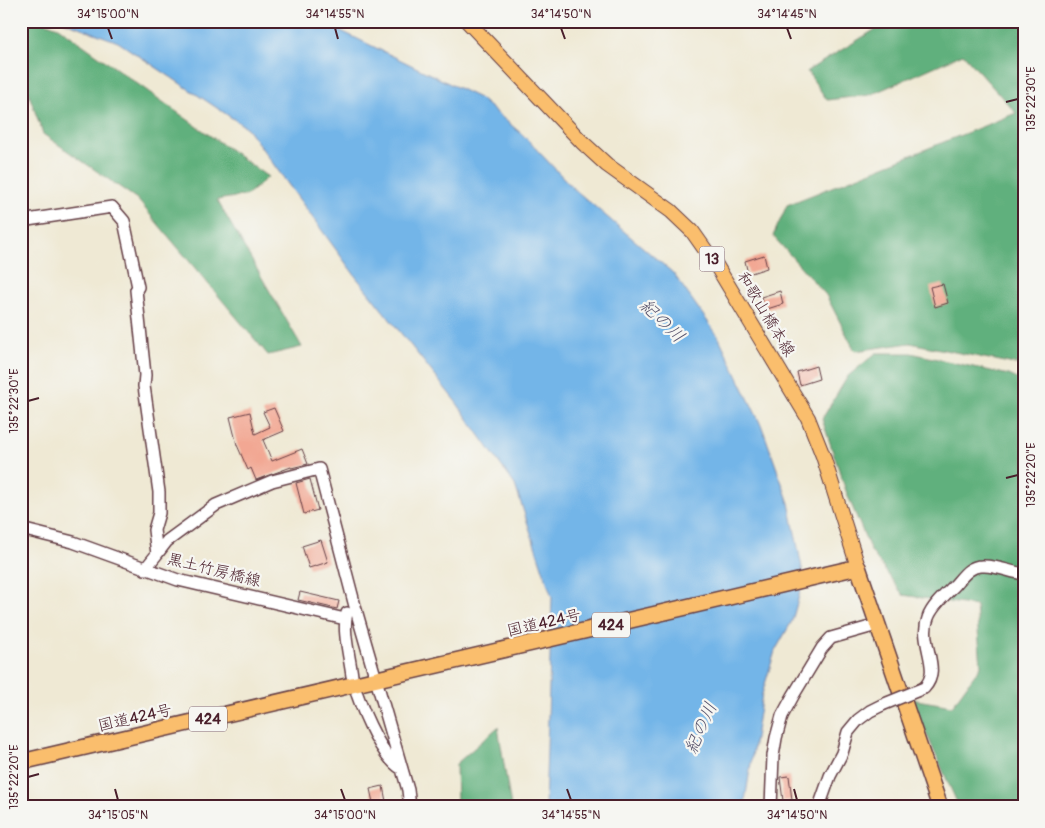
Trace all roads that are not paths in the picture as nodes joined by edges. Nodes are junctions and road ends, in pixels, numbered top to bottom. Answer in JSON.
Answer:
{"nodes":[{"id":1,"x":467,"y":21,"type":"edge"},
{"id":2,"x":21,"y":221,"type":"edge"},
{"id":3,"x":21,"y":530,"type":"edge"},
{"id":4,"x":157,"y":554,"type":"junction"},
{"id":5,"x":858,"y":567,"type":"junction"},
{"id":6,"x":146,"y":569,"type":"junction"},
{"id":7,"x":1024,"y":574,"type":"edge"},
{"id":8,"x":356,"y":610,"type":"junction"},
{"id":9,"x":345,"y":619,"type":"junction"},
{"id":10,"x":877,"y":625,"type":"junction"},
{"id":11,"x":352,"y":676,"type":"dead end"},
{"id":12,"x":377,"y":680,"type":"junction"},
{"id":13,"x":356,"y":694,"type":"dead end"},
{"id":14,"x":21,"y":762,"type":"edge"},
{"id":15,"x":402,"y":769,"type":"junction"},
{"id":16,"x":410,"y":807,"type":"edge"},
{"id":17,"x":771,"y":807,"type":"edge"},
{"id":18,"x":819,"y":807,"type":"edge"},
{"id":19,"x":940,"y":807,"type":"edge"}],
"edges":[{"from":1,"to":5,"type":"main road","name":"和歌山橋本線","number":"13"},
{"from":2,"to":4,"type":"street"},
{"from":3,"to":6,"type":"street","name":"黒土竹房橋線"},
{"from":4,"to":6,"type":"street"},
{"from":4,"to":8,"type":"street"},
{"from":5,"to":10,"type":"highway"},
{"from":5,"to":12,"type":"highway","name":"国道424号","number":"424"},
{"from":6,"to":9,"type":"street","name":"黒土竹房橋線"},
{"from":7,"to":18,"type":"street","bridge":true},
{"from":8,"to":9,"type":"street"},
{"from":8,"to":12,"type":"street"},
{"from":9,"to":11,"type":"street"},
{"from":10,"to":17,"type":"street"},
{"from":10,"to":19,"type":"highway"},
{"from":12,"to":14,"type":"highway","name":"国道424号","number":"424"},
{"from":12,"to":15,"type":"street"},
{"from":13,"to":15,"type":"street"},
{"from":15,"to":16,"type":"street"}]}
